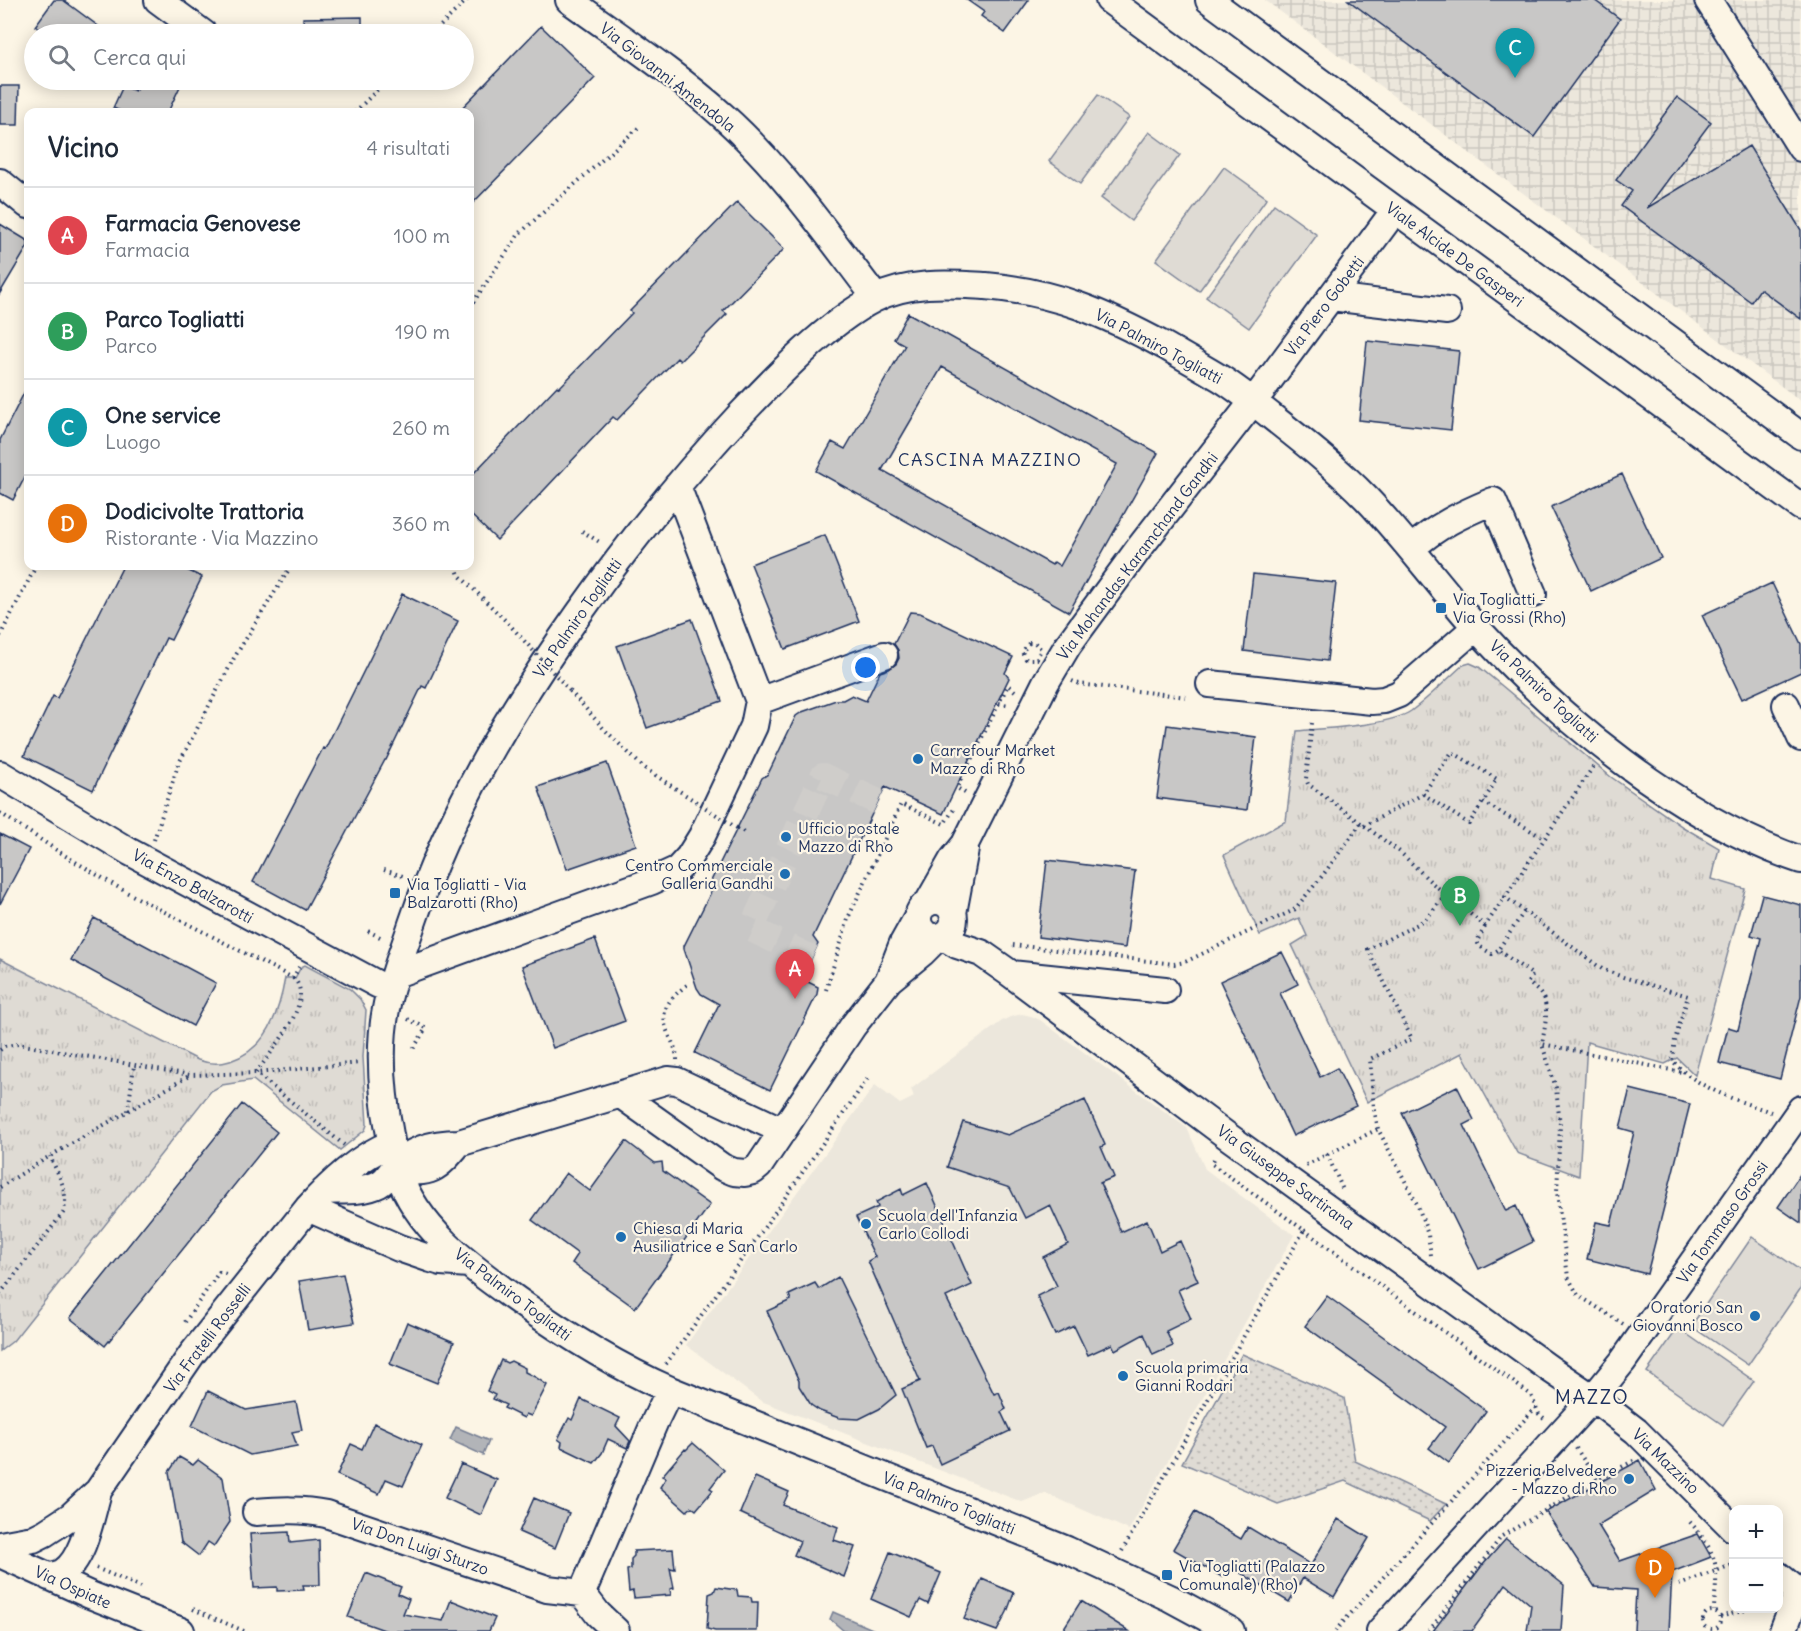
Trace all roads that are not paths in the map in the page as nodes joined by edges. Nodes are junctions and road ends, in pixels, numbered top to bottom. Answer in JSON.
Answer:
{"nodes":[{"id":1,"x":569,"y":0,"type":"edge"},
{"id":2,"x":1109,"y":0,"type":"edge"},
{"id":3,"x":1209,"y":0,"type":"edge"},
{"id":4,"x":1708,"y":0,"type":"edge"},
{"id":5,"x":164,"y":2,"type":"edge"},
{"id":6,"x":192,"y":24,"type":"edge"},
{"id":7,"x":1801,"y":148,"type":"edge"},
{"id":8,"x":0,"y":182,"type":"edge"},
{"id":9,"x":24,"y":202,"type":"edge"},
{"id":10,"x":1395,"y":210,"type":"junction"},
{"id":11,"x":1331,"y":297,"type":"junction"},
{"id":12,"x":876,"y":298,"type":"junction"},
{"id":13,"x":1447,"y":310,"type":"dead end"},
{"id":14,"x":1253,"y":402,"type":"junction"},
{"id":15,"x":1801,"y":436,"type":"edge"},
{"id":16,"x":677,"y":486,"type":"junction"},
{"id":17,"x":1801,"y":507,"type":"edge"},
{"id":18,"x":1411,"y":549,"type":"junction"},
{"id":19,"x":1533,"y":594,"type":"dead end"},
{"id":20,"x":1476,"y":627,"type":"junction"},
{"id":21,"x":884,"y":655,"type":"dead end"},
{"id":22,"x":1210,"y":684,"type":"dead end"},
{"id":23,"x":759,"y":701,"type":"junction"},
{"id":24,"x":1786,"y":705,"type":"dead end"},
{"id":25,"x":1801,"y":738,"type":"edge"},
{"id":26,"x":0,"y":774,"type":"edge"},
{"id":27,"x":965,"y":844,"type":"junction"},
{"id":28,"x":1801,"y":860,"type":"edge"},
{"id":29,"x":923,"y":910,"type":"junction"},
{"id":30,"x":946,"y":926,"type":"junction"},
{"id":31,"x":1011,"y":974,"type":"junction"},
{"id":32,"x":889,"y":980,"type":"junction"},
{"id":33,"x":393,"y":981,"type":"junction"},
{"id":34,"x":1165,"y":990,"type":"dead end"},
{"id":35,"x":621,"y":1095,"type":"junction"},
{"id":36,"x":1789,"y":1111,"type":"edge"},
{"id":37,"x":783,"y":1131,"type":"junction"},
{"id":38,"x":392,"y":1143,"type":"junction"},
{"id":39,"x":447,"y":1144,"type":"junction"},
{"id":40,"x":363,"y":1190,"type":"junction"},
{"id":41,"x":316,"y":1200,"type":"junction"},
{"id":42,"x":417,"y":1210,"type":"junction"},
{"id":43,"x":469,"y":1264,"type":"junction"},
{"id":44,"x":662,"y":1386,"type":"junction"},
{"id":45,"x":1593,"y":1398,"type":"junction"},
{"id":46,"x":98,"y":1491,"type":"junction"},
{"id":47,"x":256,"y":1512,"type":"dead end"},
{"id":48,"x":71,"y":1516,"type":"junction"},
{"id":49,"x":1729,"y":1523,"type":"edge"},
{"id":50,"x":0,"y":1545,"type":"edge"},
{"id":51,"x":0,"y":1554,"type":"edge"},
{"id":52,"x":49,"y":1576,"type":"junction"},
{"id":53,"x":1783,"y":1579,"type":"edge"},
{"id":54,"x":582,"y":1593,"type":"junction"},
{"id":55,"x":1799,"y":1593,"type":"edge"},
{"id":56,"x":186,"y":1620,"type":"edge"},
{"id":57,"x":616,"y":1631,"type":"edge"},
{"id":58,"x":1231,"y":1631,"type":"edge"},
{"id":59,"x":1380,"y":1631,"type":"edge"},
{"id":60,"x":1782,"y":1631,"type":"edge"}],
"edges":[{"from":1,"to":12,"type":"street","name":"Via Giovanni Amendola"},
{"from":2,"to":10,"type":"street","name":"Viale Alcide De Gasperi"},
{"from":3,"to":15,"type":"street"},
{"from":4,"to":7,"type":"street"},
{"from":5,"to":6,"type":"street"},
{"from":8,"to":9,"type":"street"},
{"from":10,"to":11,"type":"street","name":"Via Piero Gobetti"},
{"from":10,"to":17,"type":"street","name":"Viale Alcide De Gasperi"},
{"from":11,"to":13,"type":"street"},
{"from":11,"to":14,"type":"street","name":"Via Piero Gobetti"},
{"from":12,"to":14,"type":"street","name":"Via Palmiro Togliatti"},
{"from":12,"to":16,"type":"street","name":"Via Palmiro Togliatti"},
{"from":14,"to":18,"type":"street","name":"Via Palmiro Togliatti"},
{"from":14,"to":27,"type":"street","name":"Via Mohandas Karamchand Gandhi"},
{"from":16,"to":23,"type":"street"},
{"from":16,"to":33,"type":"street","name":"Via Palmiro Togliatti"},
{"from":18,"to":19,"type":"street"},
{"from":18,"to":20,"type":"street","name":"Via Palmiro Togliatti"},
{"from":20,"to":22,"type":"street"},
{"from":20,"to":28,"type":"street","name":"Via Palmiro Togliatti"},
{"from":21,"to":23,"type":"street"},
{"from":23,"to":33,"type":"street"},
{"from":24,"to":25,"type":"street"},
{"from":26,"to":33,"type":"street","name":"Via Enzo Balzarotti"},
{"from":27,"to":29,"type":"street","name":"Via Mohandas Karamchand Gandhi"},
{"from":27,"to":30,"type":"street","name":"Via Mohandas Karamchand Gandhi"},
{"from":29,"to":30,"type":"street"},
{"from":29,"to":32,"type":"street","name":"Via Mohandas Karamchand Gandhi"},
{"from":30,"to":31,"type":"street","name":"Via Giuseppe Sartirana"},
{"from":30,"to":32,"type":"street","name":"Via Mohandas Karamchand Gandhi"},
{"from":31,"to":34,"type":"street"},
{"from":31,"to":45,"type":"street","name":"Via Giuseppe Sartirana"},
{"from":32,"to":37,"type":"street","name":"Via Mohandas Karamchand Gandhi"},
{"from":33,"to":38,"type":"street","name":"Via Palmiro Togliatti"},
{"from":35,"to":37,"type":"street"},
{"from":35,"to":37,"type":"street","name":"Via Mohandas Karamchand Gandhi"},
{"from":35,"to":39,"type":"street"},
{"from":36,"to":45,"type":"street","name":"Via Tommaso Grossi"},
{"from":38,"to":39,"type":"street"},
{"from":38,"to":39,"type":"street"},
{"from":38,"to":40,"type":"street"},
{"from":38,"to":41,"type":"street","name":"Via Fratelli Rosselli"},
{"from":38,"to":42,"type":"street","name":"Via Palmiro Togliatti"},
{"from":40,"to":41,"type":"street"},
{"from":40,"to":42,"type":"street"},
{"from":41,"to":43,"type":"street"},
{"from":41,"to":46,"type":"street","name":"Via Fratelli Rosselli"},
{"from":42,"to":43,"type":"street","name":"Via Palmiro Togliatti"},
{"from":43,"to":44,"type":"street","name":"Via Palmiro Togliatti"},
{"from":44,"to":54,"type":"street"},
{"from":44,"to":58,"type":"street","name":"Via Palmiro Togliatti"},
{"from":45,"to":49,"type":"street","name":"Via Mazzino"},
{"from":45,"to":59,"type":"street","name":"Via Tommaso Grossi"},
{"from":46,"to":48,"type":"street","name":"Via Fratelli Rosselli"},
{"from":46,"to":52,"type":"street","name":"Via Fratelli Rosselli"},
{"from":47,"to":54,"type":"street","name":"Via Don Luigi Sturzo"},
{"from":48,"to":50,"type":"street","name":"Via Fratelli Rosselli"},
{"from":48,"to":52,"type":"street","name":"Via Fratelli Rosselli"},
{"from":51,"to":52,"type":"street","name":"Via Ospiate"},
{"from":52,"to":56,"type":"street","name":"Via Ospiate"},
{"from":53,"to":55,"type":"street"},
{"from":54,"to":57,"type":"street"},
{"from":55,"to":60,"type":"street"}]}
